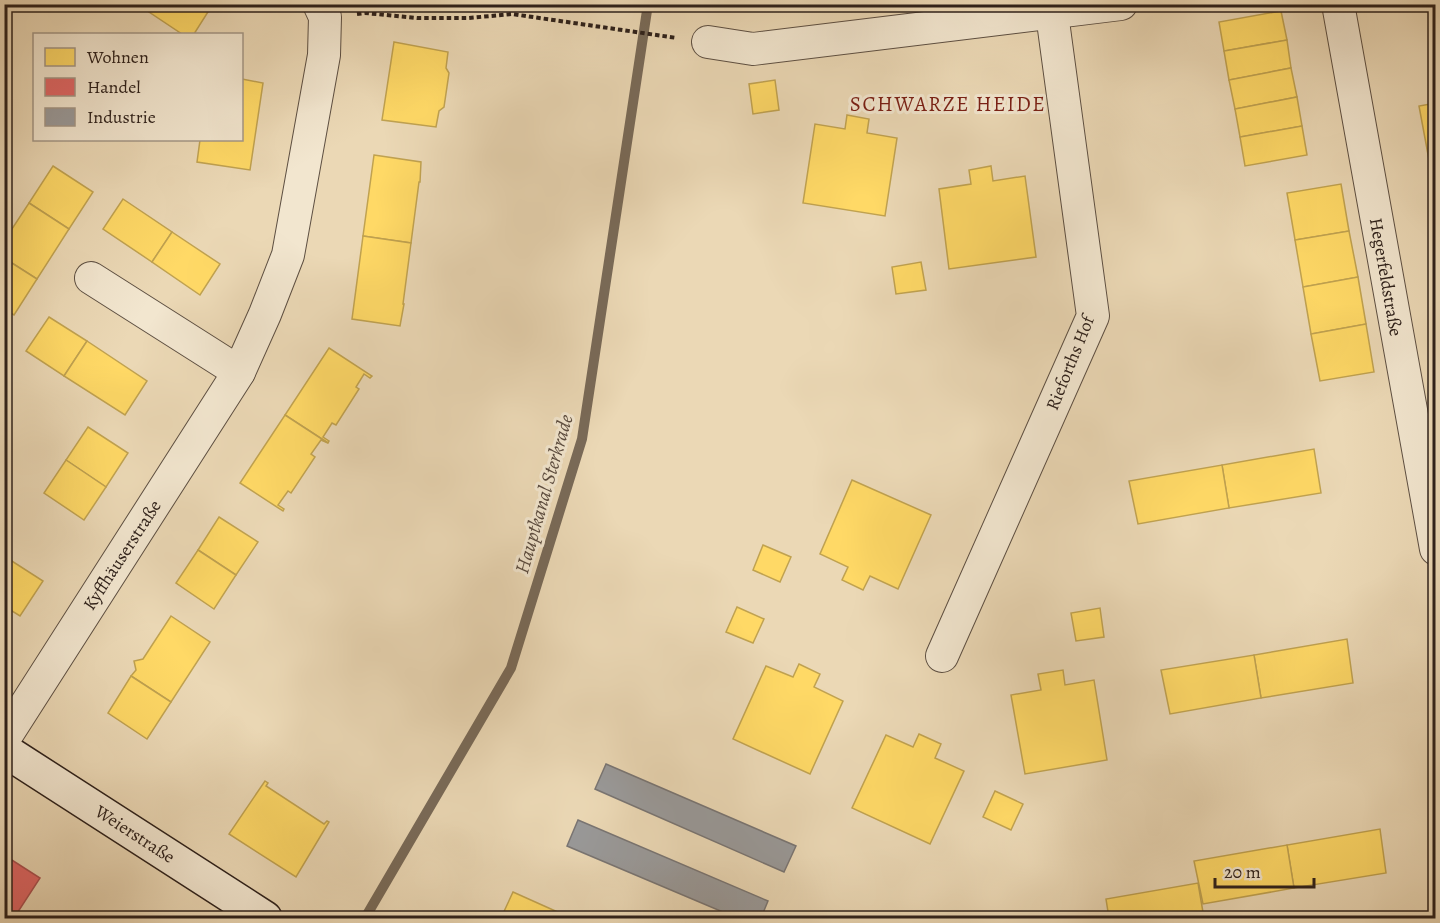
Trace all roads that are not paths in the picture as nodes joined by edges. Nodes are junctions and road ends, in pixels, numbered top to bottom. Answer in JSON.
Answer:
{"nodes":[{"id":1,"x":1121,"y":4,"type":"edge"},
{"id":2,"x":1338,"y":4,"type":"edge"},
{"id":3,"x":322,"y":11,"type":"edge"},
{"id":4,"x":1052,"y":14,"type":"junction"},
{"id":5,"x":708,"y":42,"type":"road end"},
{"id":6,"x":91,"y":278,"type":"dead end"},
{"id":7,"x":239,"y":372,"type":"junction"},
{"id":8,"x":1436,"y":549,"type":"edge"},
{"id":9,"x":942,"y":656,"type":"dead end"},
{"id":10,"x":4,"y":739,"type":"edge"},
{"id":11,"x":4,"y":750,"type":"edge"},
{"id":12,"x":265,"y":918,"type":"edge"}],
"edges":[{"from":1,"to":4,"type":"street"},
{"from":2,"to":8,"type":"street","name":"Hegerfeldstraße"},
{"from":3,"to":7,"type":"street","name":"Kyffhäuserstraße"},
{"from":4,"to":5,"type":"street"},
{"from":4,"to":9,"type":"street","name":"Rieforths Hof"},
{"from":6,"to":7,"type":"street"},
{"from":7,"to":10,"type":"street","name":"Kyffhäuserstraße"},
{"from":11,"to":12,"type":"street","name":"Weierstraße"}]}
